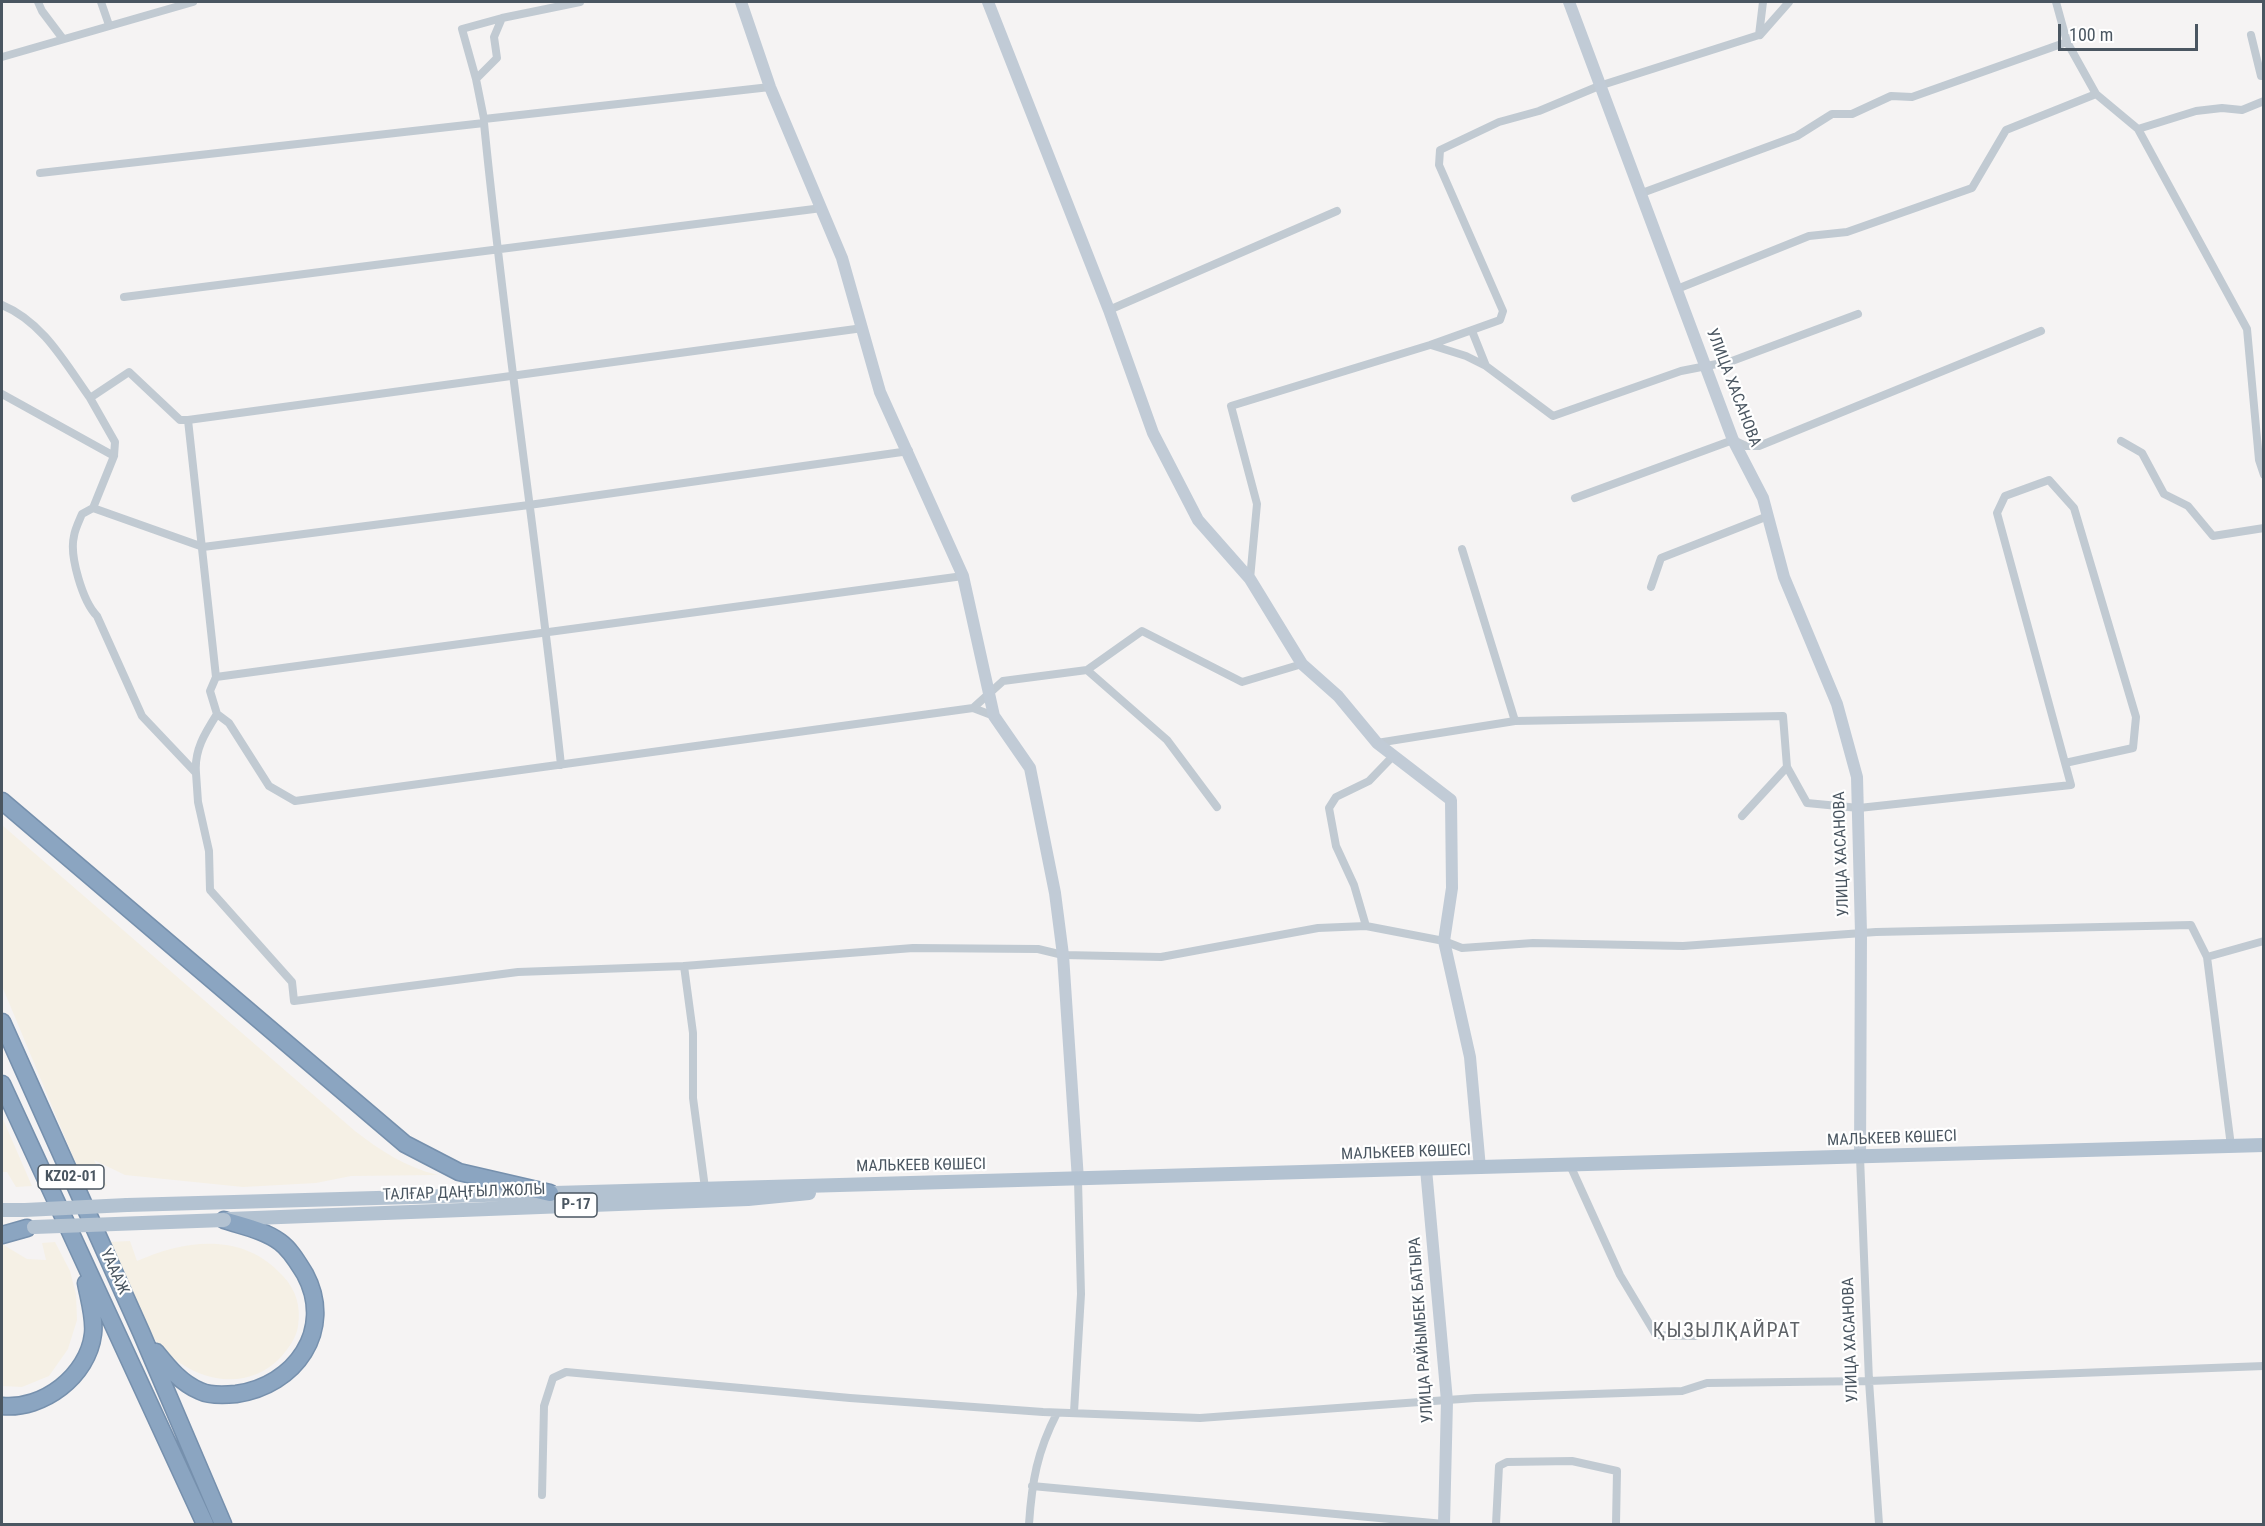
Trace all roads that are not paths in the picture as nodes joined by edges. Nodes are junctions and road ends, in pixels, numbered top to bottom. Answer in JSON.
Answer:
{"nodes":[{"id":1,"x":38,"y":2,"type":"edge"},
{"id":2,"x":101,"y":2,"type":"edge"},
{"id":3,"x":191,"y":2,"type":"edge"},
{"id":4,"x":580,"y":2,"type":"edge"},
{"id":5,"x":741,"y":2,"type":"edge"},
{"id":6,"x":988,"y":2,"type":"edge"},
{"id":7,"x":1569,"y":2,"type":"edge"},
{"id":8,"x":1763,"y":2,"type":"edge"},
{"id":9,"x":1789,"y":2,"type":"edge"},
{"id":10,"x":2056,"y":2,"type":"edge"},
{"id":11,"x":501,"y":18,"type":"junction"},
{"id":12,"x":109,"y":25,"type":"junction"},
{"id":13,"x":1759,"y":35,"type":"junction"},
{"id":14,"x":2251,"y":35,"type":"dead end"},
{"id":15,"x":63,"y":39,"type":"junction"},
{"id":16,"x":2067,"y":42,"type":"junction"},
{"id":17,"x":2,"y":57,"type":"edge"},
{"id":18,"x":2264,"y":76,"type":"edge"},
{"id":19,"x":476,"y":79,"type":"junction"},
{"id":20,"x":1599,"y":86,"type":"junction"},
{"id":21,"x":770,"y":87,"type":"junction"},
{"id":22,"x":2096,"y":94,"type":"junction"},
{"id":23,"x":2264,"y":101,"type":"edge"},
{"id":24,"x":484,"y":121,"type":"junction"},
{"id":25,"x":2138,"y":129,"type":"junction"},
{"id":26,"x":40,"y":173,"type":"dead end"},
{"id":27,"x":1642,"y":193,"type":"junction"},
{"id":28,"x":822,"y":208,"type":"junction"},
{"id":29,"x":1337,"y":211,"type":"dead end"},
{"id":30,"x":497,"y":252,"type":"junction"},
{"id":31,"x":1677,"y":289,"type":"junction"},
{"id":32,"x":124,"y":297,"type":"dead end"},
{"id":33,"x":2,"y":305,"type":"edge"},
{"id":34,"x":1109,"y":310,"type":"junction"},
{"id":35,"x":1858,"y":314,"type":"dead end"},
{"id":36,"x":863,"y":328,"type":"junction"},
{"id":37,"x":1472,"y":331,"type":"junction"},
{"id":38,"x":2041,"y":331,"type":"dead end"},
{"id":39,"x":1430,"y":345,"type":"junction"},
{"id":40,"x":1486,"y":366,"type":"junction"},
{"id":41,"x":1706,"y":366,"type":"junction"},
{"id":42,"x":515,"y":377,"type":"junction"},
{"id":43,"x":2,"y":394,"type":"edge"},
{"id":44,"x":90,"y":398,"type":"junction"},
{"id":45,"x":188,"y":420,"type":"junction"},
{"id":46,"x":1733,"y":440,"type":"junction"},
{"id":47,"x":2121,"y":441,"type":"dead end"},
{"id":48,"x":909,"y":451,"type":"junction"},
{"id":49,"x":114,"y":456,"type":"junction"},
{"id":50,"x":2264,"y":475,"type":"edge"},
{"id":51,"x":1575,"y":498,"type":"dead end"},
{"id":52,"x":529,"y":506,"type":"junction"},
{"id":53,"x":93,"y":508,"type":"junction"},
{"id":54,"x":1768,"y":516,"type":"junction"},
{"id":55,"x":2264,"y":528,"type":"edge"},
{"id":56,"x":203,"y":547,"type":"junction"},
{"id":57,"x":1462,"y":549,"type":"dead end"},
{"id":58,"x":963,"y":576,"type":"junction"},
{"id":59,"x":1250,"y":579,"type":"junction"},
{"id":60,"x":1651,"y":587,"type":"dead end"},
{"id":61,"x":546,"y":631,"type":"junction"},
{"id":62,"x":1302,"y":664,"type":"junction"},
{"id":63,"x":983,"y":669,"type":"junction"},
{"id":64,"x":1087,"y":670,"type":"junction"},
{"id":65,"x":216,"y":677,"type":"junction"},
{"id":66,"x":1004,"y":681,"type":"junction"},
{"id":67,"x":988,"y":694,"type":"junction"},
{"id":68,"x":973,"y":708,"type":"junction"},
{"id":69,"x":217,"y":714,"type":"junction"},
{"id":70,"x":994,"y":716,"type":"junction"},
{"id":71,"x":1515,"y":721,"type":"junction"},
{"id":72,"x":1377,"y":743,"type":"junction"},
{"id":73,"x":1394,"y":755,"type":"junction"},
{"id":74,"x":2066,"y":763,"type":"junction"},
{"id":75,"x":561,"y":765,"type":"junction"},
{"id":76,"x":1787,"y":767,"type":"junction"},
{"id":77,"x":195,"y":773,"type":"junction"},
{"id":78,"x":2,"y":801,"type":"edge"},
{"id":79,"x":1217,"y":807,"type":"dead end"},
{"id":80,"x":1859,"y":808,"type":"junction"},
{"id":81,"x":1742,"y":816,"type":"dead end"},
{"id":82,"x":1366,"y":926,"type":"junction"},
{"id":83,"x":1861,"y":933,"type":"junction"},
{"id":84,"x":1444,"y":941,"type":"junction"},
{"id":85,"x":2264,"y":941,"type":"edge"},
{"id":86,"x":1063,"y":955,"type":"junction"},
{"id":87,"x":2207,"y":957,"type":"junction"},
{"id":88,"x":684,"y":966,"type":"junction"},
{"id":89,"x":2,"y":1022,"type":"edge"},
{"id":90,"x":2,"y":1084,"type":"edge"},
{"id":91,"x":2264,"y":1145,"type":"edge"},
{"id":92,"x":2231,"y":1146,"type":"junction"},
{"id":93,"x":1860,"y":1156,"type":"junction"},
{"id":94,"x":1570,"y":1165,"type":"junction"},
{"id":95,"x":1480,"y":1168,"type":"junction"},
{"id":96,"x":1426,"y":1169,"type":"junction"},
{"id":97,"x":1078,"y":1180,"type":"junction"},
{"id":98,"x":928,"y":1183,"type":"junction"},
{"id":99,"x":705,"y":1188,"type":"junction"},
{"id":100,"x":550,"y":1193,"type":"junction"},
{"id":101,"x":2,"y":1210,"type":"edge"},
{"id":102,"x":224,"y":1220,"type":"junction"},
{"id":103,"x":2,"y":1228,"type":"edge"},
{"id":104,"x":30,"y":1228,"type":"junction"},
{"id":105,"x":2,"y":1235,"type":"edge"},
{"id":106,"x":83,"y":1262,"type":"junction"},
{"id":107,"x":141,"y":1332,"type":"junction"},
{"id":108,"x":1695,"y":1336,"type":"dead end"},
{"id":109,"x":2264,"y":1366,"type":"edge"},
{"id":110,"x":1869,"y":1381,"type":"junction"},
{"id":111,"x":1447,"y":1401,"type":"junction"},
{"id":112,"x":2,"y":1406,"type":"edge"},
{"id":113,"x":1074,"y":1412,"type":"junction"},
{"id":114,"x":1057,"y":1413,"type":"junction"},
{"id":115,"x":1032,"y":1486,"type":"junction"},
{"id":116,"x":542,"y":1495,"type":"dead end"},
{"id":117,"x":205,"y":1524,"type":"edge"},
{"id":118,"x":223,"y":1524,"type":"edge"},
{"id":119,"x":1029,"y":1524,"type":"edge"},
{"id":120,"x":1444,"y":1524,"type":"edge"},
{"id":121,"x":1496,"y":1524,"type":"edge"},
{"id":122,"x":1616,"y":1524,"type":"edge"},
{"id":123,"x":1879,"y":1524,"type":"edge"}],
"edges":[{"from":1,"to":15,"type":"street"},
{"from":2,"to":12,"type":"street"},
{"from":3,"to":12,"type":"street"},
{"from":4,"to":11,"type":"street"},
{"from":5,"to":21,"type":"street"},
{"from":6,"to":34,"type":"street"},
{"from":7,"to":20,"type":"street","name":"УЛИЦА ХАСАНОВА"},
{"from":8,"to":13,"type":"street"},
{"from":9,"to":13,"type":"street"},
{"from":10,"to":16,"type":"street"},
{"from":11,"to":19,"type":"street"},
{"from":11,"to":19,"type":"street"},
{"from":12,"to":15,"type":"street"},
{"from":13,"to":20,"type":"street"},
{"from":14,"to":18,"type":"street"},
{"from":15,"to":17,"type":"street"},
{"from":16,"to":22,"type":"street"},
{"from":16,"to":27,"type":"street"},
{"from":19,"to":24,"type":"street"},
{"from":20,"to":27,"type":"street","name":"УЛИЦА ХАСАНОВА"},
{"from":20,"to":37,"type":"street"},
{"from":21,"to":24,"type":"street"},
{"from":21,"to":28,"type":"street"},
{"from":22,"to":25,"type":"street"},
{"from":22,"to":31,"type":"street"},
{"from":23,"to":25,"type":"street"},
{"from":24,"to":26,"type":"street"},
{"from":24,"to":30,"type":"street"},
{"from":25,"to":50,"type":"street"},
{"from":27,"to":31,"type":"street","name":"УЛИЦА ХАСАНОВА"},
{"from":28,"to":30,"type":"street"},
{"from":28,"to":36,"type":"street"},
{"from":29,"to":34,"type":"street"},
{"from":30,"to":32,"type":"street"},
{"from":30,"to":42,"type":"street"},
{"from":31,"to":41,"type":"street","name":"УЛИЦА ХАСАНОВА"},
{"from":33,"to":44,"type":"street"},
{"from":34,"to":59,"type":"street"},
{"from":35,"to":41,"type":"street"},
{"from":36,"to":42,"type":"street"},
{"from":36,"to":48,"type":"street"},
{"from":37,"to":39,"type":"street"},
{"from":37,"to":40,"type":"street"},
{"from":38,"to":46,"type":"street"},
{"from":39,"to":40,"type":"street"},
{"from":39,"to":59,"type":"street"},
{"from":40,"to":41,"type":"street"},
{"from":41,"to":46,"type":"street","name":"УЛИЦА ХАСАНОВА"},
{"from":42,"to":45,"type":"street"},
{"from":42,"to":52,"type":"street"},
{"from":43,"to":49,"type":"street"},
{"from":44,"to":45,"type":"street"},
{"from":44,"to":49,"type":"street"},
{"from":45,"to":56,"type":"street"},
{"from":46,"to":51,"type":"street"},
{"from":46,"to":54,"type":"street","name":"УЛИЦА ХАСАНОВА"},
{"from":47,"to":55,"type":"street"},
{"from":48,"to":52,"type":"street"},
{"from":48,"to":58,"type":"street"},
{"from":49,"to":53,"type":"street"},
{"from":52,"to":56,"type":"street"},
{"from":52,"to":61,"type":"street"},
{"from":53,"to":56,"type":"street"},
{"from":53,"to":77,"type":"street"},
{"from":54,"to":60,"type":"street"},
{"from":54,"to":80,"type":"street","name":"УЛИЦА ХАСАНОВА"},
{"from":56,"to":65,"type":"street"},
{"from":57,"to":71,"type":"street"},
{"from":58,"to":61,"type":"street"},
{"from":58,"to":63,"type":"street"},
{"from":59,"to":62,"type":"street"},
{"from":61,"to":65,"type":"street"},
{"from":61,"to":75,"type":"street"},
{"from":62,"to":64,"type":"street"},
{"from":62,"to":72,"type":"street"},
{"from":63,"to":66,"type":"street"},
{"from":63,"to":67,"type":"street"},
{"from":64,"to":66,"type":"street"},
{"from":64,"to":79,"type":"street"},
{"from":65,"to":69,"type":"street"},
{"from":66,"to":67,"type":"street"},
{"from":67,"to":68,"type":"street"},
{"from":67,"to":70,"type":"street"},
{"from":68,"to":70,"type":"street"},
{"from":68,"to":75,"type":"street"},
{"from":69,"to":75,"type":"street"},
{"from":69,"to":77,"type":"street"},
{"from":70,"to":86,"type":"street"},
{"from":71,"to":72,"type":"street"},
{"from":71,"to":76,"type":"street"},
{"from":72,"to":73,"type":"street"},
{"from":73,"to":82,"type":"street"},
{"from":73,"to":84,"type":"street"},
{"from":74,"to":74,"type":"street"},
{"from":74,"to":80,"type":"street"},
{"from":76,"to":80,"type":"street"},
{"from":76,"to":81,"type":"street"},
{"from":77,"to":88,"type":"street"},
{"from":78,"to":100,"type":"highway"},
{"from":80,"to":83,"type":"street","name":"УЛИЦА ХАСАНОВА"},
{"from":82,"to":84,"type":"street"},
{"from":82,"to":86,"type":"street"},
{"from":83,"to":84,"type":"street"},
{"from":83,"to":87,"type":"street"},
{"from":83,"to":93,"type":"street","name":"УЛИЦА ХАСАНОВА"},
{"from":84,"to":95,"type":"street"},
{"from":85,"to":87,"type":"street"},
{"from":86,"to":88,"type":"street"},
{"from":86,"to":97,"type":"street"},
{"from":87,"to":92,"type":"street"},
{"from":88,"to":99,"type":"street"},
{"from":89,"to":107,"type":"highway","name":"ҮАААЖ","number":"KZ02-01"},
{"from":90,"to":106,"type":"highway","name":"ҮАААЖ","number":"KZ02-01"},
{"from":91,"to":92,"type":"main road","name":"МАЛЬКЕЕВ КӨШЕСІ"},
{"from":92,"to":93,"type":"main road","name":"МАЛЬКЕЕВ КӨШЕСІ"},
{"from":93,"to":94,"type":"main road","name":"МАЛЬКЕЕВ КӨШЕСІ"},
{"from":93,"to":110,"type":"street","name":"УЛИЦА ХАСАНОВА"},
{"from":94,"to":95,"type":"main road","name":"МАЛЬКЕЕВ КӨШЕСІ"},
{"from":94,"to":108,"type":"street"},
{"from":95,"to":96,"type":"main road","name":"МАЛЬКЕЕВ КӨШЕСІ"},
{"from":96,"to":97,"type":"main road","name":"МАЛЬКЕЕВ КӨШЕСІ"},
{"from":96,"to":111,"type":"street","name":"УЛИЦА РАЙЫМБЕК БАТЫРА"},
{"from":97,"to":98,"type":"main road","name":"МАЛЬКЕЕВ КӨШЕСІ"},
{"from":97,"to":113,"type":"street"},
{"from":98,"to":99,"type":"main road","name":"МАЛЬКЕЕВ КӨШЕСІ"},
{"from":98,"to":102,"type":"main road","name":"ТАЛҒАР ДАҢҒЫЛ ЖОЛЫ","number":"P-17"},
{"from":99,"to":100,"type":"main road","name":"МАЛЬКЕЕВ КӨШЕСІ"},
{"from":100,"to":101,"type":"main road","name":"ТАЛҒАР ДАҢҒЫЛ ЖОЛЫ","number":"P-17","bridge":true},
{"from":102,"to":104,"type":"main road","name":"ТАЛҒАР ДАҢҒЫЛ ЖОЛЫ","number":"P-17","bridge":true},
{"from":102,"to":107,"type":"highway"},
{"from":103,"to":104,"type":"main road","name":"ТАЛҒАР ДАҢҒЫЛ ЖОЛЫ","number":"P-17"},
{"from":104,"to":105,"type":"highway"},
{"from":106,"to":112,"type":"highway"},
{"from":106,"to":117,"type":"highway","name":"ҮАААЖ","number":"KZ02-01"},
{"from":107,"to":118,"type":"highway","name":"ҮАААЖ","number":"KZ02-01"},
{"from":109,"to":110,"type":"street"},
{"from":110,"to":111,"type":"street"},
{"from":110,"to":123,"type":"street","name":"УЛИЦА ХАСАНОВА"},
{"from":111,"to":113,"type":"street"},
{"from":111,"to":120,"type":"street","name":"УЛИЦА РАЙЫМБЕК БАТЫРА"},
{"from":113,"to":114,"type":"street"},
{"from":114,"to":115,"type":"street"},
{"from":114,"to":116,"type":"street"},
{"from":115,"to":119,"type":"street"},
{"from":115,"to":120,"type":"street"},
{"from":121,"to":122,"type":"street"}]}
